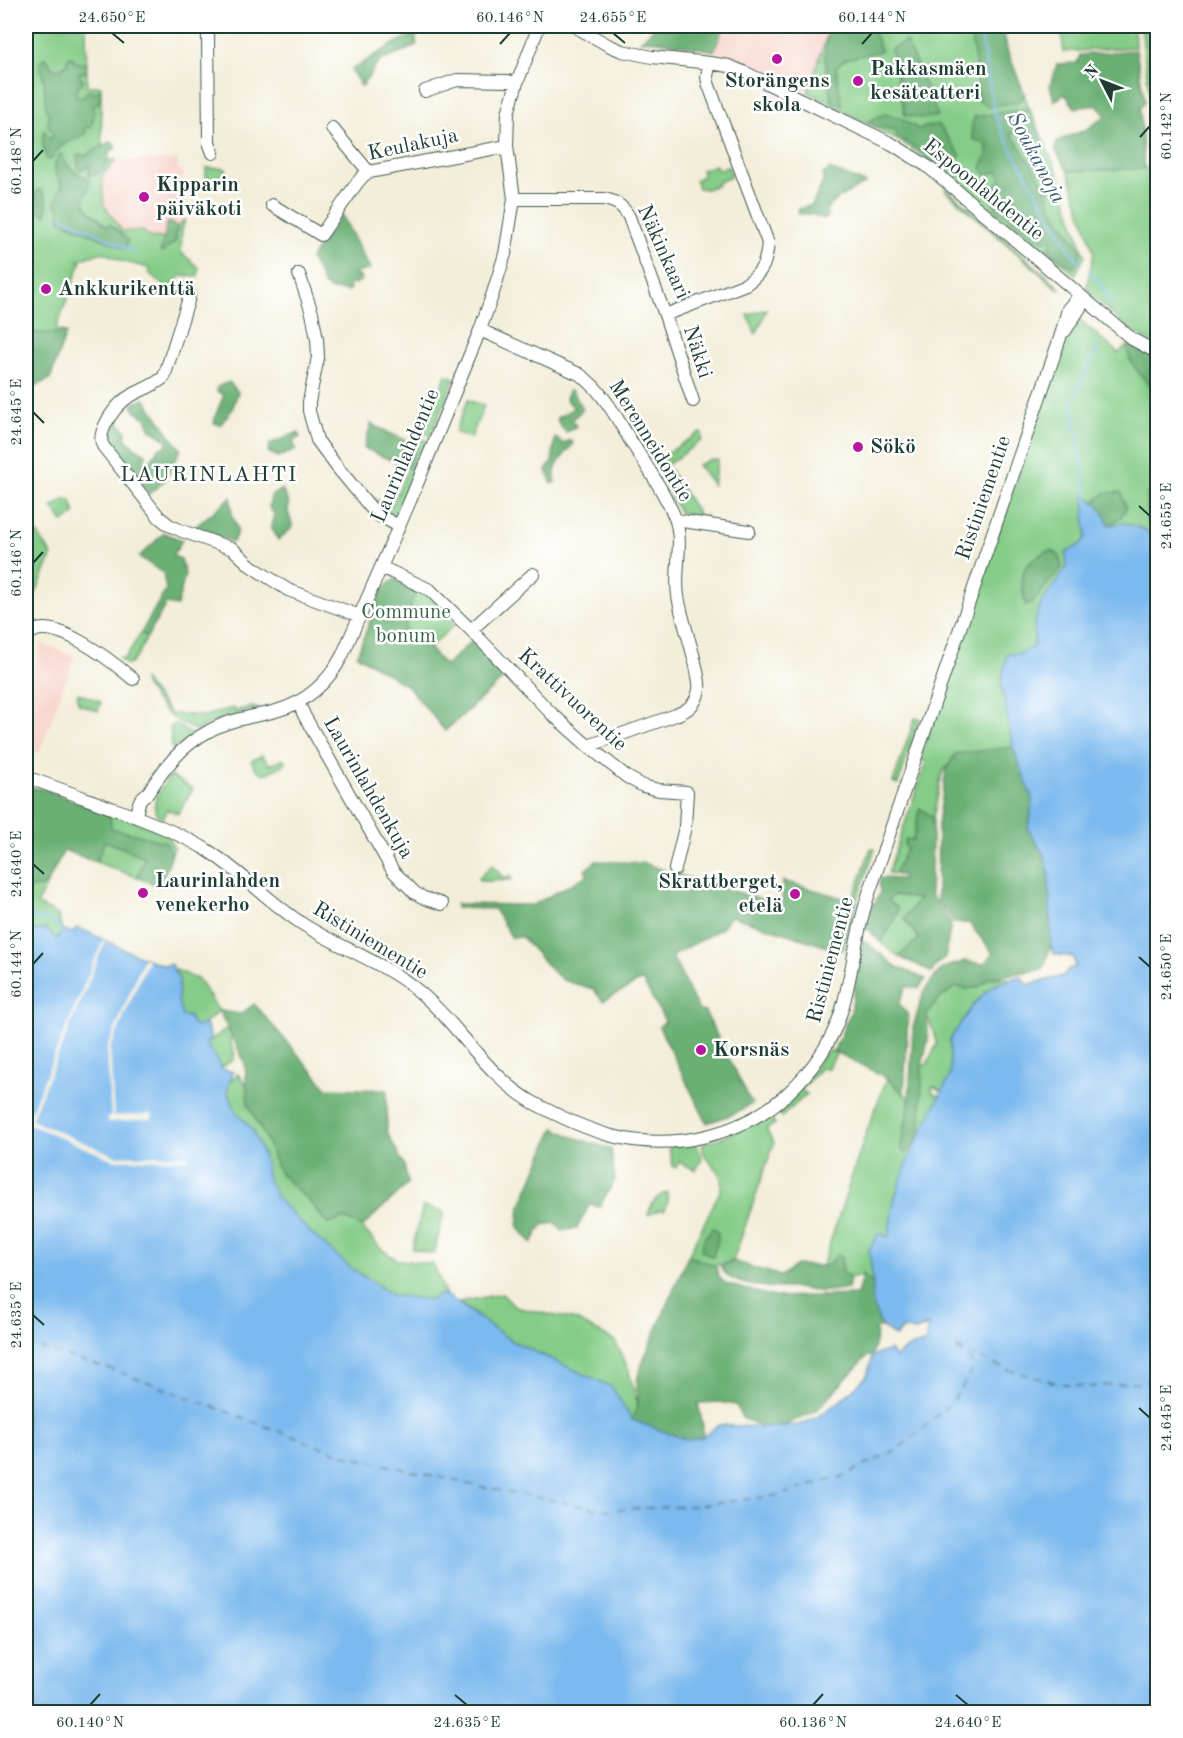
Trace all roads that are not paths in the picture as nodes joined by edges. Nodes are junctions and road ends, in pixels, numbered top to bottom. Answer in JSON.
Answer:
{"nodes":[{"id":1,"x":205,"y":26,"type":"edge"},
{"id":2,"x":540,"y":26,"type":"edge"},
{"id":3,"x":574,"y":26,"type":"edge"},
{"id":4,"x":585,"y":26,"type":"edge"},
{"id":5,"x":596,"y":38,"type":"junction"},
{"id":6,"x":710,"y":63,"type":"junction"},
{"id":7,"x":517,"y":83,"type":"junction"},
{"id":8,"x":425,"y":91,"type":"dead end"},
{"id":9,"x":332,"y":128,"type":"dead end"},
{"id":10,"x":507,"y":146,"type":"junction"},
{"id":11,"x":213,"y":153,"type":"dead end"},
{"id":12,"x":369,"y":172,"type":"junction"},
{"id":13,"x":514,"y":199,"type":"junction"},
{"id":14,"x":272,"y":205,"type":"dead end"},
{"id":15,"x":299,"y":274,"type":"dead end"},
{"id":16,"x":187,"y":288,"type":"dead end"},
{"id":17,"x":1080,"y":295,"type":"junction"},
{"id":18,"x":665,"y":315,"type":"junction"},
{"id":19,"x":480,"y":330,"type":"junction"},
{"id":20,"x":1158,"y":353,"type":"edge"},
{"id":21,"x":693,"y":401,"type":"dead end"},
{"id":22,"x":676,"y":520,"type":"junction"},
{"id":23,"x":399,"y":526,"type":"junction"},
{"id":24,"x":749,"y":531,"type":"dead end"},
{"id":25,"x":381,"y":567,"type":"junction"},
{"id":26,"x":533,"y":574,"type":"dead end"},
{"id":27,"x":360,"y":616,"type":"junction"},
{"id":28,"x":471,"y":630,"type":"junction"},
{"id":29,"x":26,"y":637,"type":"edge"},
{"id":30,"x":133,"y":679,"type":"dead end"},
{"id":31,"x":298,"y":702,"type":"junction"},
{"id":32,"x":588,"y":746,"type":"junction"},
{"id":33,"x":26,"y":777,"type":"edge"},
{"id":34,"x":136,"y":817,"type":"junction"},
{"id":35,"x":675,"y":868,"type":"dead end"},
{"id":36,"x":442,"y":904,"type":"dead end"}],
"edges":[{"from":1,"to":11,"type":"street"},
{"from":2,"to":7,"type":"street","name":"Laurinlahdentie"},
{"from":3,"to":5,"type":"street","name":"Espoonlahdentie"},
{"from":4,"to":5,"type":"street","name":"Espoonlahdentie"},
{"from":5,"to":6,"type":"street","name":"Espoonlahdentie"},
{"from":6,"to":17,"type":"street","name":"Espoonlahdentie"},
{"from":6,"to":18,"type":"street","name":"Näkinkaari"},
{"from":7,"to":8,"type":"street"},
{"from":7,"to":10,"type":"street","name":"Laurinlahdentie"},
{"from":9,"to":12,"type":"street"},
{"from":10,"to":12,"type":"street","name":"Keulakuja"},
{"from":10,"to":13,"type":"street","name":"Laurinlahdentie"},
{"from":12,"to":14,"type":"street","name":"Keulakuja"},
{"from":13,"to":18,"type":"street","name":"Näkinkaari"},
{"from":13,"to":19,"type":"street","name":"Laurinlahdentie"},
{"from":15,"to":23,"type":"street"},
{"from":16,"to":27,"type":"street"},
{"from":17,"to":20,"type":"street","name":"Espoonlahdentie"},
{"from":17,"to":34,"type":"street","name":"Ristiniementie"},
{"from":18,"to":21,"type":"street","name":"Näkki"},
{"from":19,"to":22,"type":"street","name":"Merenneidontie"},
{"from":19,"to":23,"type":"street","name":"Laurinlahdentie"},
{"from":22,"to":24,"type":"street"},
{"from":22,"to":32,"type":"street","name":"Merenneidontie"},
{"from":23,"to":25,"type":"street","name":"Laurinlahdentie"},
{"from":25,"to":27,"type":"street","name":"Laurinlahdentie"},
{"from":25,"to":28,"type":"street","name":"Krattivuorentie"},
{"from":26,"to":28,"type":"street"},
{"from":27,"to":31,"type":"street","name":"Laurinlahdentie"},
{"from":28,"to":32,"type":"street","name":"Krattivuorentie"},
{"from":29,"to":30,"type":"street"},
{"from":31,"to":34,"type":"street","name":"Laurinlahdentie"},
{"from":31,"to":36,"type":"street","name":"Laurinlahdenkuja"},
{"from":32,"to":35,"type":"street","name":"Krattivuorentie"},
{"from":33,"to":34,"type":"street","name":"Ristiniementie"}]}
